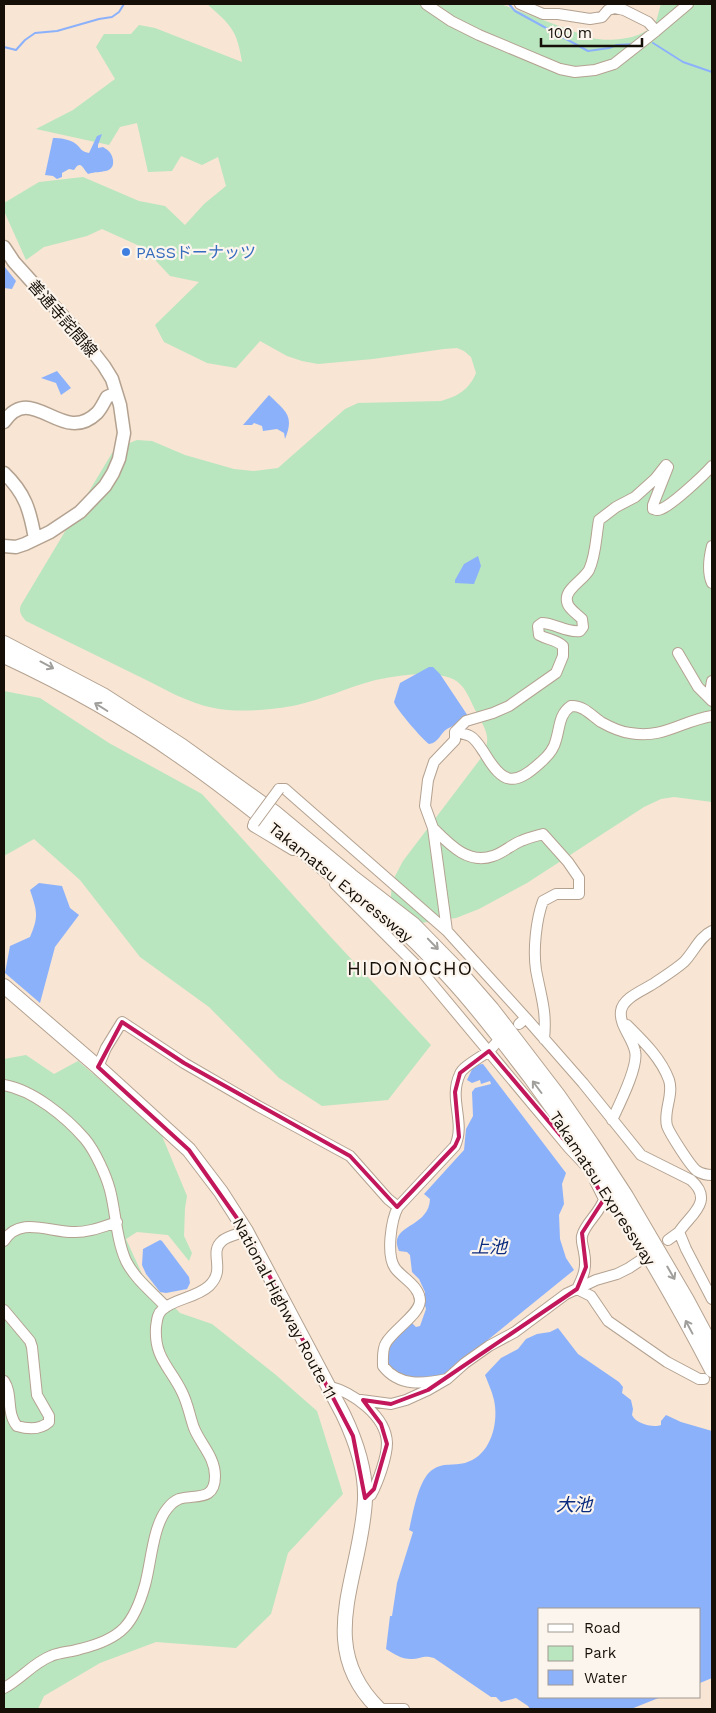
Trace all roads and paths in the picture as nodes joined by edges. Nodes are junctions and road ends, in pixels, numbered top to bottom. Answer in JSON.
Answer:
{"nodes":[{"id":1,"x":426,"y":4,"type":"edge"},
{"id":2,"x":520,"y":4,"type":"edge"},
{"id":3,"x":688,"y":4,"type":"edge"},
{"id":4,"x":656,"y":31,"type":"junction"},
{"id":5,"x":4,"y":247,"type":"edge"},
{"id":6,"x":116,"y":393,"type":"junction"},
{"id":7,"x":4,"y":422,"type":"edge"},
{"id":8,"x":712,"y":466,"type":"edge"},
{"id":9,"x":4,"y":473,"type":"edge"},
{"id":10,"x":35,"y":539,"type":"junction"},
{"id":11,"x":4,"y":546,"type":"edge"},
{"id":12,"x":712,"y":546,"type":"edge"},
{"id":13,"x":712,"y":583,"type":"edge"},
{"id":14,"x":4,"y":643,"type":"edge"},
{"id":15,"x":678,"y":653,"type":"dead end"},
{"id":16,"x":4,"y":656,"type":"edge"},
{"id":17,"x":712,"y":682,"type":"edge"},
{"id":18,"x":710,"y":700,"type":"edge"},
{"id":19,"x":712,"y":716,"type":"edge"},
{"id":20,"x":455,"y":732,"type":"junction"},
{"id":21,"x":433,"y":828,"type":"junction"},
{"id":22,"x":712,"y":930,"type":"edge"},
{"id":23,"x":447,"y":932,"type":"junction"},
{"id":24,"x":4,"y":986,"type":"edge"},
{"id":25,"x":622,"y":1020,"type":"junction"},
{"id":26,"x":544,"y":1039,"type":"junction"},
{"id":27,"x":497,"y":1042,"type":"dead end"},
{"id":28,"x":489,"y":1051,"type":"junction"},
{"id":29,"x":98,"y":1067,"type":"junction"},
{"id":30,"x":4,"y":1084,"type":"edge"},
{"id":31,"x":612,"y":1120,"type":"junction"},
{"id":32,"x":712,"y":1175,"type":"edge"},
{"id":33,"x":398,"y":1207,"type":"junction"},
{"id":34,"x":117,"y":1222,"type":"junction"},
{"id":35,"x":246,"y":1231,"type":"junction"},
{"id":36,"x":679,"y":1232,"type":"junction"},
{"id":37,"x":668,"y":1240,"type":"dead end"},
{"id":38,"x":4,"y":1241,"type":"edge"},
{"id":39,"x":646,"y":1256,"type":"dead end"},
{"id":40,"x":577,"y":1289,"type":"junction"},
{"id":41,"x":712,"y":1299,"type":"edge"},
{"id":42,"x":166,"y":1307,"type":"junction"},
{"id":43,"x":4,"y":1310,"type":"edge"},
{"id":44,"x":712,"y":1347,"type":"edge"},
{"id":45,"x":708,"y":1375,"type":"edge"},
{"id":46,"x":447,"y":1378,"type":"junction"},
{"id":47,"x":4,"y":1383,"type":"edge"},
{"id":48,"x":328,"y":1386,"type":"junction"},
{"id":49,"x":361,"y":1400,"type":"junction"},
{"id":50,"x":365,"y":1498,"type":"junction"},
{"id":51,"x":4,"y":1688,"type":"edge"},
{"id":52,"x":379,"y":1709,"type":"edge"},
{"id":53,"x":386,"y":1709,"type":"edge"},
{"id":54,"x":404,"y":1709,"type":"edge"}],
"edges":[{"from":1,"to":4,"type":"street"},
{"from":2,"to":4,"type":"street"},
{"from":3,"to":4,"type":"street"},
{"from":5,"to":6,"type":"main road","name":"善通寺詫間線"},
{"from":6,"to":7,"type":"main road"},
{"from":6,"to":10,"type":"main road","name":"善通寺詫間線"},
{"from":8,"to":20,"type":"street"},
{"from":9,"to":10,"type":"main road"},
{"from":10,"to":11,"type":"main road","name":"善通寺詫間線"},
{"from":12,"to":13,"type":"street"},
{"from":14,"to":44,"type":"highway","name":"Takamatsu Expressway","one_way":true},
{"from":15,"to":18,"type":"street"},
{"from":45,"to":16,"type":"highway","name":"Takamatsu Expressway","one_way":true},
{"from":17,"to":18,"type":"street"},
{"from":19,"to":20,"type":"street"},
{"from":20,"to":21,"type":"street"},
{"from":21,"to":23,"type":"street"},
{"from":21,"to":26,"type":"street"},
{"from":22,"to":25,"type":"street"},
{"from":23,"to":26,"type":"street"},
{"from":23,"to":28,"type":"street","bridge":true},
{"from":24,"to":29,"type":"highway","name":"National Highway Route 11"},
{"from":25,"to":31,"type":"street"},
{"from":25,"to":32,"type":"street"},
{"from":26,"to":31,"type":"street"},
{"from":27,"to":28,"type":"street"},
{"from":28,"to":33,"type":"street"},
{"from":28,"to":40,"type":"street"},
{"from":29,"to":33,"type":"street"},
{"from":29,"to":35,"type":"highway","name":"National Highway Route 11"},
{"from":30,"to":34,"type":"street"},
{"from":31,"to":36,"type":"street"},
{"from":33,"to":46,"type":"street"},
{"from":34,"to":38,"type":"street"},
{"from":34,"to":42,"type":"street"},
{"from":35,"to":42,"type":"street"},
{"from":35,"to":48,"type":"highway","name":"National Highway Route 11"},
{"from":36,"to":37,"type":"street"},
{"from":36,"to":41,"type":"street"},
{"from":39,"to":40,"type":"street"},
{"from":40,"to":45,"type":"street"},
{"from":40,"to":46,"type":"street"},
{"from":42,"to":51,"type":"street"},
{"from":43,"to":47,"type":"street"},
{"from":46,"to":49,"type":"street"},
{"from":48,"to":49,"type":"street"},
{"from":48,"to":50,"type":"highway","name":"National Highway Route 11"},
{"from":49,"to":50,"type":"street"},
{"from":50,"to":52,"type":"highway","name":"National Highway Route 11"},
{"from":53,"to":54,"type":"street"}]}
